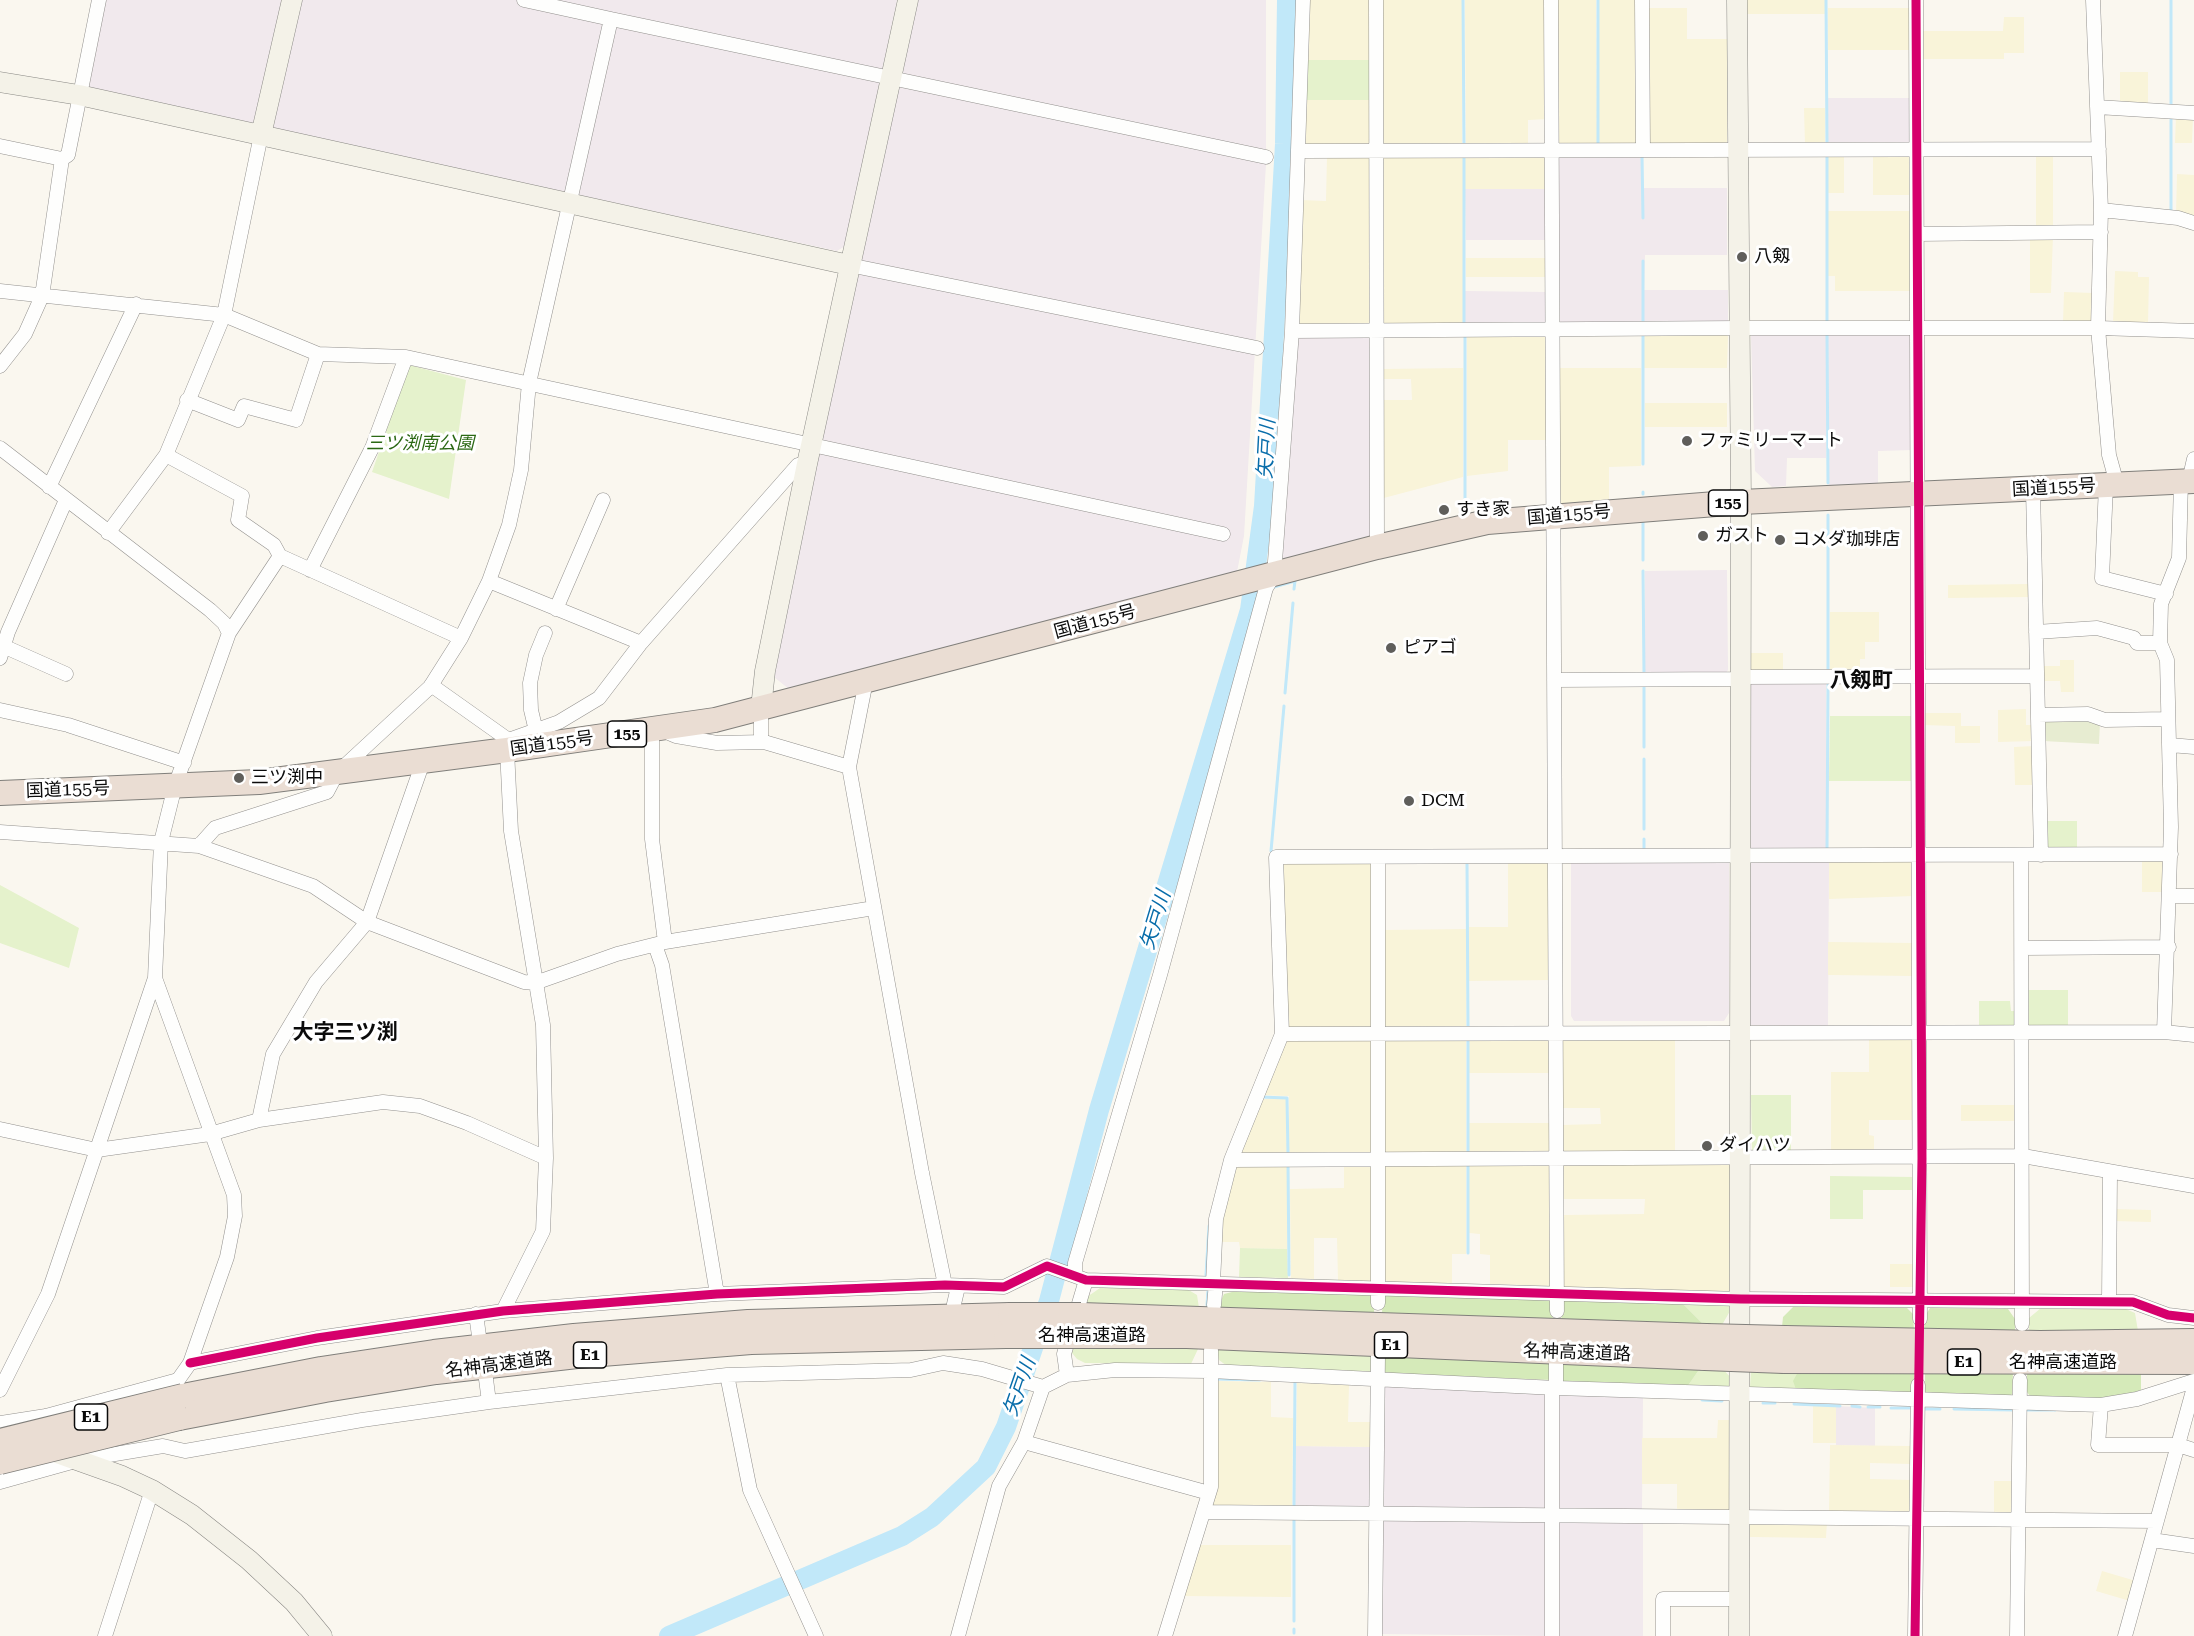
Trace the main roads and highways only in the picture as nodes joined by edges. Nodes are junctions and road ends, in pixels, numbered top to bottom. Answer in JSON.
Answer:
{"nodes":[{"id":1,"x":2190,"y":475,"type":"edge"},
{"id":2,"x":0,"y":793,"type":"edge"},
{"id":3,"x":2194,"y":1341,"type":"edge"},
{"id":4,"x":2143,"y":1352,"type":"junction"},
{"id":5,"x":2194,"y":1362,"type":"edge"},
{"id":6,"x":180,"y":1398,"type":"junction"},
{"id":7,"x":0,"y":1441,"type":"edge"},
{"id":8,"x":0,"y":1462,"type":"edge"}],
"edges":[{"from":1,"to":2,"type":"highway","name":"国道155号","number":"155"},
{"from":3,"to":4,"type":"highway","name":"名神高速道路","number":"E1"},
{"from":4,"to":5,"type":"highway","name":"名神高速道路","number":"E1"},
{"from":4,"to":6,"type":"highway","name":"名神高速道路","number":"E1","bridge":true},
{"from":6,"to":7,"type":"highway","name":"名神高速道路","number":"E1","bridge":true},
{"from":6,"to":8,"type":"highway","name":"名神高速道路","number":"E1","bridge":true}]}
